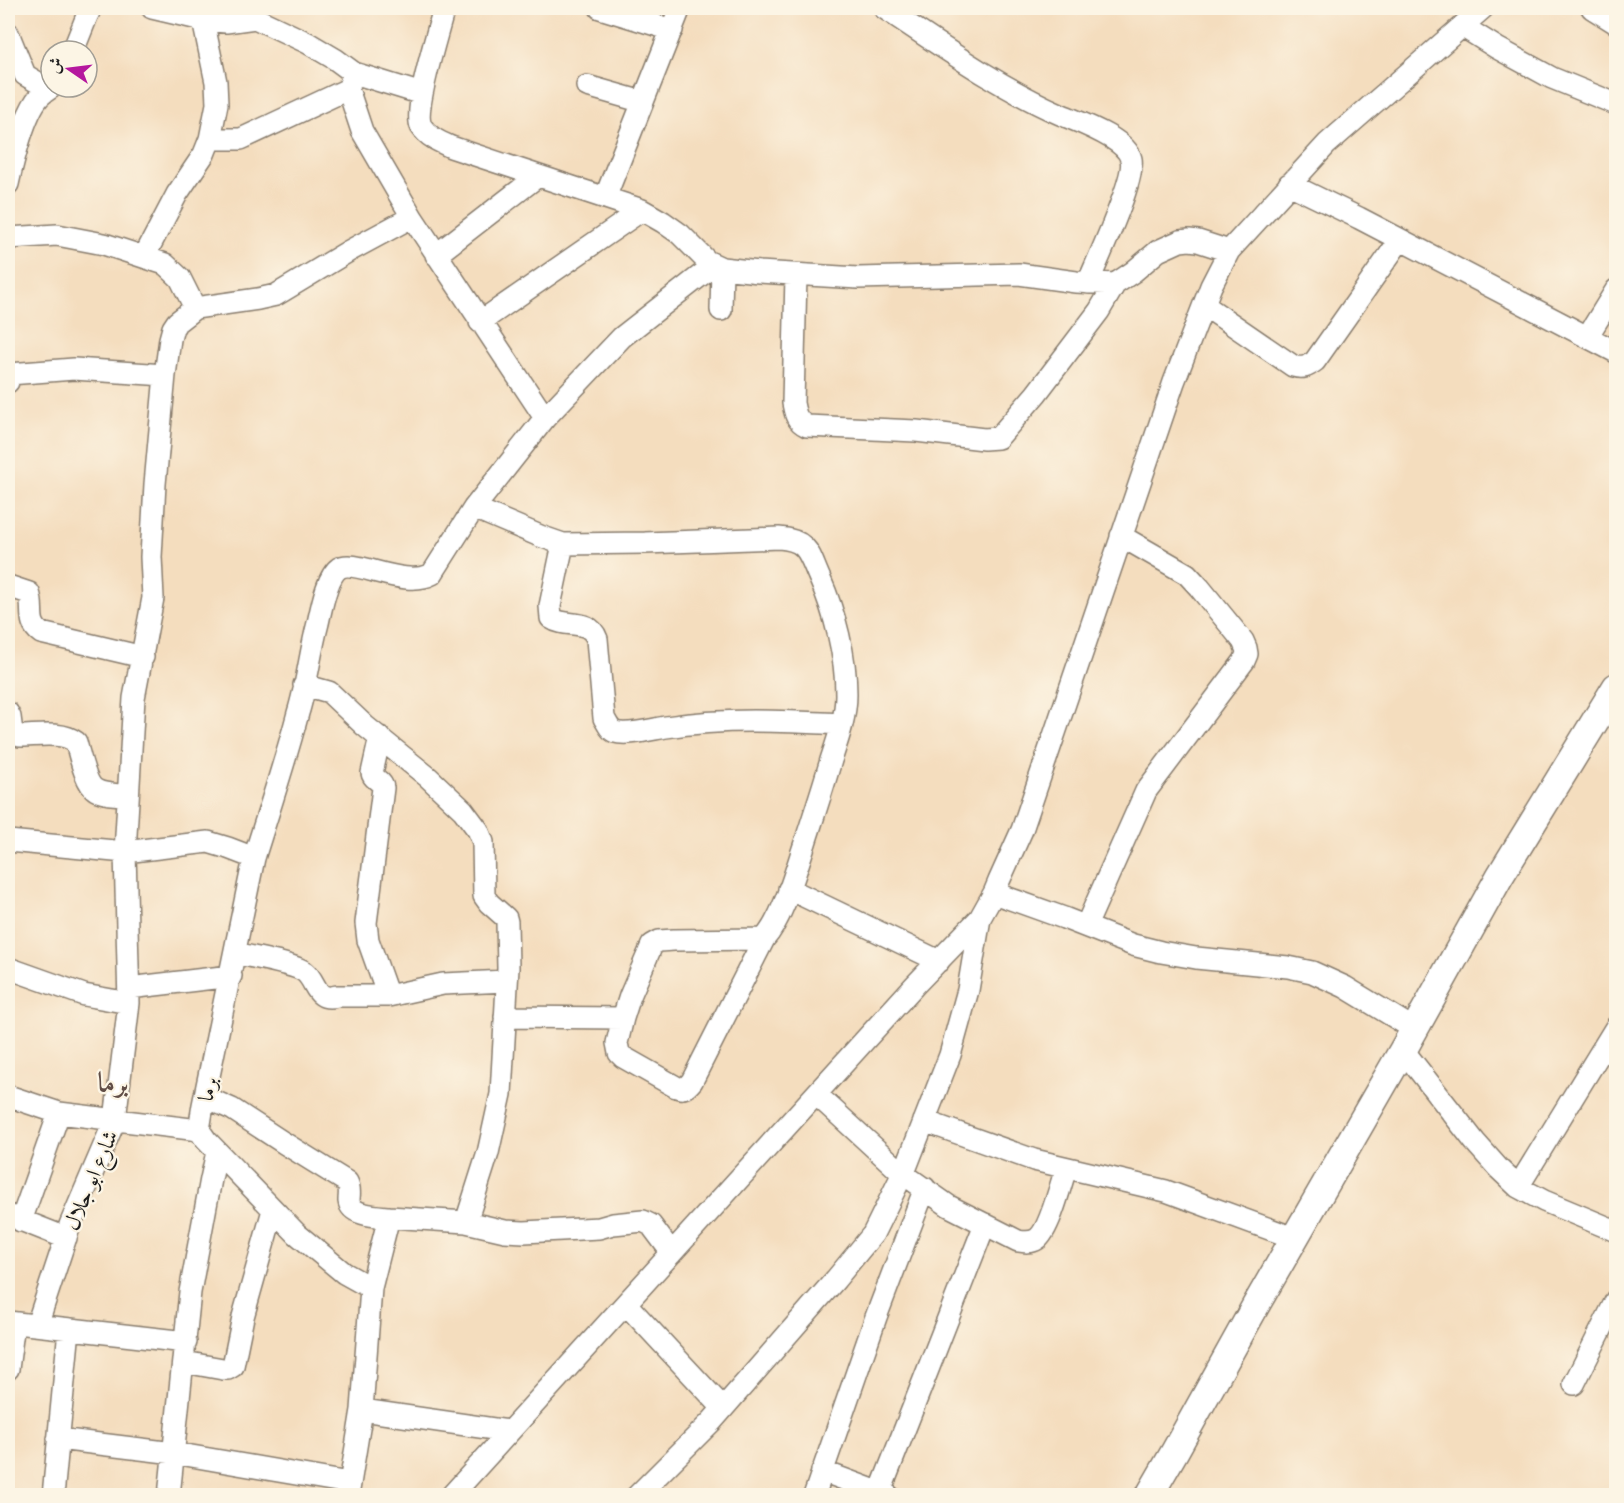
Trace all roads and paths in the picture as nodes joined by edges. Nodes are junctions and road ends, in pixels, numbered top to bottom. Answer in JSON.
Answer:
{"nodes":[{"id":1,"x":91,"y":8,"type":"edge"},
{"id":2,"x":152,"y":8,"type":"edge"},
{"id":3,"x":444,"y":8,"type":"edge"},
{"id":4,"x":600,"y":8,"type":"edge"},
{"id":5,"x":680,"y":8,"type":"edge"},
{"id":6,"x":884,"y":8,"type":"edge"},
{"id":7,"x":1483,"y":8,"type":"edge"},
{"id":8,"x":1592,"y":8,"type":"edge"},
{"id":9,"x":252,"y":13,"type":"edge"},
{"id":10,"x":202,"y":20,"type":"junction"},
{"id":11,"x":1617,"y":23,"type":"edge"},
{"id":12,"x":1462,"y":26,"type":"junction"},
{"id":13,"x":672,"y":30,"type":"junction"},
{"id":14,"x":8,"y":33,"type":"edge"},
{"id":15,"x":78,"y":39,"type":"edge"},
{"id":16,"x":351,"y":81,"type":"junction"},
{"id":17,"x":39,"y":82,"type":"edge"},
{"id":18,"x":587,"y":86,"type":"dead end"},
{"id":19,"x":422,"y":94,"type":"junction"},
{"id":20,"x":39,"y":97,"type":"edge"},
{"id":21,"x":643,"y":102,"type":"junction"},
{"id":22,"x":1617,"y":104,"type":"edge"},
{"id":23,"x":210,"y":139,"type":"junction"},
{"id":24,"x":538,"y":176,"type":"junction"},
{"id":25,"x":8,"y":184,"type":"edge"},
{"id":26,"x":1289,"y":184,"type":"junction"},
{"id":27,"x":605,"y":198,"type":"junction"},
{"id":28,"x":642,"y":210,"type":"junction"},
{"id":29,"x":412,"y":217,"type":"junction"},
{"id":30,"x":8,"y":238,"type":"edge"},
{"id":31,"x":1400,"y":240,"type":"junction"},
{"id":32,"x":1229,"y":251,"type":"junction"},
{"id":33,"x":436,"y":255,"type":"junction"},
{"id":34,"x":144,"y":257,"type":"junction"},
{"id":35,"x":718,"y":266,"type":"junction"},
{"id":36,"x":796,"y":274,"type":"junction"},
{"id":37,"x":1088,"y":283,"type":"junction"},
{"id":38,"x":1115,"y":284,"type":"junction"},
{"id":39,"x":1617,"y":290,"type":"edge"},
{"id":40,"x":1204,"y":305,"type":"junction"},
{"id":41,"x":195,"y":308,"type":"junction"},
{"id":42,"x":721,"y":310,"type":"dead end"},
{"id":43,"x":480,"y":322,"type":"junction"},
{"id":44,"x":1587,"y":337,"type":"junction"},
{"id":45,"x":1617,"y":352,"type":"edge"},
{"id":46,"x":165,"y":375,"type":"junction"},
{"id":47,"x":8,"y":376,"type":"edge"},
{"id":48,"x":544,"y":418,"type":"junction"},
{"id":49,"x":474,"y":508,"type":"junction"},
{"id":50,"x":1121,"y":536,"type":"junction"},
{"id":51,"x":563,"y":544,"type":"junction"},
{"id":52,"x":8,"y":586,"type":"edge"},
{"id":53,"x":143,"y":657,"type":"junction"},
{"id":54,"x":304,"y":685,"type":"junction"},
{"id":55,"x":1617,"y":687,"type":"edge"},
{"id":56,"x":8,"y":712,"type":"edge"},
{"id":57,"x":842,"y":724,"type":"junction"},
{"id":58,"x":380,"y":737,"type":"junction"},
{"id":59,"x":128,"y":796,"type":"junction"},
{"id":60,"x":8,"y":841,"type":"edge"},
{"id":61,"x":125,"y":852,"type":"junction"},
{"id":62,"x":254,"y":858,"type":"junction"},
{"id":63,"x":789,"y":889,"type":"junction"},
{"id":64,"x":994,"y":893,"type":"junction"},
{"id":65,"x":980,"y":918,"type":"junction"},
{"id":66,"x":1086,"y":926,"type":"junction"},
{"id":67,"x":764,"y":939,"type":"junction"},
{"id":68,"x":235,"y":953,"type":"junction"},
{"id":69,"x":939,"y":961,"type":"junction"},
{"id":70,"x":10,"y":975,"type":"edge"},
{"id":71,"x":231,"y":976,"type":"junction"},
{"id":72,"x":506,"y":981,"type":"junction"},
{"id":73,"x":129,"y":996,"type":"junction"},
{"id":74,"x":388,"y":996,"type":"junction"},
{"id":75,"x":505,"y":1017,"type":"junction"},
{"id":76,"x":623,"y":1018,"type":"junction"},
{"id":77,"x":1617,"y":1027,"type":"edge"},
{"id":78,"x":1408,"y":1040,"type":"junction"},
{"id":79,"x":817,"y":1095,"type":"junction"},
{"id":80,"x":8,"y":1096,"type":"edge"},
{"id":81,"x":205,"y":1097,"type":"junction"},
{"id":82,"x":59,"y":1113,"type":"junction"},
{"id":83,"x":115,"y":1120,"type":"junction"},
{"id":84,"x":924,"y":1122,"type":"junction"},
{"id":85,"x":199,"y":1130,"type":"junction"},
{"id":86,"x":217,"y":1152,"type":"junction"},
{"id":87,"x":1066,"y":1168,"type":"junction"},
{"id":88,"x":902,"y":1173,"type":"junction"},
{"id":89,"x":1518,"y":1187,"type":"junction"},
{"id":90,"x":925,"y":1188,"type":"junction"},
{"id":91,"x":273,"y":1210,"type":"junction"},
{"id":92,"x":389,"y":1217,"type":"junction"},
{"id":93,"x":14,"y":1218,"type":"edge"},
{"id":94,"x":466,"y":1222,"type":"junction"},
{"id":95,"x":985,"y":1224,"type":"junction"},
{"id":96,"x":1617,"y":1231,"type":"edge"},
{"id":97,"x":66,"y":1238,"type":"junction"},
{"id":98,"x":1294,"y":1238,"type":"junction"},
{"id":99,"x":672,"y":1253,"type":"junction"},
{"id":100,"x":371,"y":1288,"type":"junction"},
{"id":101,"x":1617,"y":1300,"type":"edge"},
{"id":102,"x":626,"y":1304,"type":"junction"},
{"id":103,"x":11,"y":1322,"type":"edge"},
{"id":104,"x":37,"y":1325,"type":"junction"},
{"id":105,"x":69,"y":1329,"type":"junction"},
{"id":106,"x":185,"y":1352,"type":"junction"},
{"id":107,"x":8,"y":1370,"type":"edge"},
{"id":108,"x":1574,"y":1384,"type":"dead end"},
{"id":109,"x":723,"y":1408,"type":"junction"},
{"id":110,"x":362,"y":1410,"type":"junction"},
{"id":111,"x":508,"y":1431,"type":"junction"},
{"id":112,"x":58,"y":1439,"type":"junction"},
{"id":113,"x":174,"y":1454,"type":"junction"},
{"id":114,"x":822,"y":1471,"type":"junction"},
{"id":115,"x":349,"y":1490,"type":"edge"},
{"id":116,"x":884,"y":1494,"type":"edge"},
{"id":117,"x":52,"y":1496,"type":"edge"},
{"id":118,"x":169,"y":1496,"type":"edge"},
{"id":119,"x":451,"y":1496,"type":"edge"},
{"id":120,"x":637,"y":1496,"type":"edge"},
{"id":121,"x":814,"y":1496,"type":"edge"},
{"id":122,"x":1149,"y":1496,"type":"edge"}],
"edges":[{"from":1,"to":15,"type":"street"},
{"from":2,"to":10,"type":"street"},
{"from":3,"to":19,"type":"street"},
{"from":4,"to":13,"type":"street"},
{"from":5,"to":13,"type":"street"},
{"from":6,"to":37,"type":"street"},
{"from":7,"to":12,"type":"street"},
{"from":8,"to":11,"type":"street"},
{"from":9,"to":10,"type":"street"},
{"from":9,"to":16,"type":"street"},
{"from":10,"to":23,"type":"street"},
{"from":12,"to":22,"type":"street"},
{"from":12,"to":26,"type":"street"},
{"from":13,"to":21,"type":"street"},
{"from":14,"to":17,"type":"street"},
{"from":16,"to":19,"type":"street"},
{"from":16,"to":23,"type":"street"},
{"from":16,"to":29,"type":"street"},
{"from":18,"to":21,"type":"street"},
{"from":19,"to":24,"type":"street"},
{"from":20,"to":25,"type":"street"},
{"from":21,"to":27,"type":"street"},
{"from":23,"to":34,"type":"street"},
{"from":24,"to":27,"type":"street"},
{"from":24,"to":33,"type":"street"},
{"from":26,"to":31,"type":"street"},
{"from":26,"to":32,"type":"street"},
{"from":27,"to":28,"type":"street"},
{"from":28,"to":35,"type":"street"},
{"from":28,"to":43,"type":"street"},
{"from":29,"to":33,"type":"street"},
{"from":29,"to":41,"type":"street"},
{"from":30,"to":34,"type":"street"},
{"from":31,"to":40,"type":"street"},
{"from":31,"to":44,"type":"street"},
{"from":32,"to":38,"type":"street"},
{"from":32,"to":40,"type":"street"},
{"from":33,"to":43,"type":"street"},
{"from":34,"to":41,"type":"street"},
{"from":35,"to":36,"type":"street"},
{"from":35,"to":42,"type":"street"},
{"from":35,"to":48,"type":"street"},
{"from":36,"to":37,"type":"street"},
{"from":36,"to":38,"type":"street"},
{"from":37,"to":38,"type":"street"},
{"from":39,"to":44,"type":"street"},
{"from":40,"to":50,"type":"street"},
{"from":41,"to":46,"type":"street","name":"شارع ابو جلال"},
{"from":43,"to":48,"type":"street"},
{"from":44,"to":45,"type":"street"},
{"from":46,"to":47,"type":"street"},
{"from":46,"to":53,"type":"street","name":"شارع ابو جلال"},
{"from":48,"to":49,"type":"street"},
{"from":49,"to":51,"type":"street"},
{"from":49,"to":54,"type":"street","name":"برما"},
{"from":50,"to":64,"type":"street"},
{"from":50,"to":66,"type":"street"},
{"from":51,"to":57,"type":"street"},
{"from":51,"to":57,"type":"street"},
{"from":52,"to":53,"type":"street"},
{"from":53,"to":59,"type":"street","name":"شارع ابو جلال"},
{"from":54,"to":58,"type":"street"},
{"from":54,"to":62,"type":"street","name":"برما"},
{"from":55,"to":78,"type":"main road"},
{"from":56,"to":59,"type":"street"},
{"from":57,"to":63,"type":"street"},
{"from":58,"to":72,"type":"street"},
{"from":58,"to":74,"type":"street"},
{"from":59,"to":61,"type":"street","name":"شارع ابو جلال"},
{"from":60,"to":61,"type":"street"},
{"from":61,"to":62,"type":"street"},
{"from":61,"to":73,"type":"street","name":"شارع ابو جلال"},
{"from":62,"to":68,"type":"street","name":"برما"},
{"from":63,"to":67,"type":"street"},
{"from":63,"to":69,"type":"street"},
{"from":64,"to":65,"type":"street"},
{"from":64,"to":66,"type":"street"},
{"from":65,"to":69,"type":"street"},
{"from":65,"to":84,"type":"street"},
{"from":66,"to":78,"type":"street"},
{"from":67,"to":76,"type":"street"},
{"from":67,"to":76,"type":"street"},
{"from":68,"to":71,"type":"street","name":"برما"},
{"from":68,"to":74,"type":"street"},
{"from":69,"to":79,"type":"street"},
{"from":70,"to":73,"type":"street"},
{"from":71,"to":73,"type":"street"},
{"from":71,"to":81,"type":"street","name":"برما"},
{"from":72,"to":74,"type":"street"},
{"from":72,"to":75,"type":"street"},
{"from":73,"to":83,"type":"street","name":"شارع ابو جلال"},
{"from":75,"to":76,"type":"street"},
{"from":75,"to":94,"type":"street"},
{"from":77,"to":89,"type":"street"},
{"from":78,"to":89,"type":"street"},
{"from":78,"to":98,"type":"main road"},
{"from":79,"to":88,"type":"street"},
{"from":79,"to":99,"type":"street"},
{"from":80,"to":82,"type":"street"},
{"from":81,"to":85,"type":"street","name":"برما"},
{"from":81,"to":92,"type":"street"},
{"from":82,"to":83,"type":"street"},
{"from":82,"to":93,"type":"street"},
{"from":83,"to":85,"type":"street"},
{"from":83,"to":97,"type":"street","name":"شارع ابو جلال"},
{"from":84,"to":87,"type":"street"},
{"from":84,"to":88,"type":"street"},
{"from":85,"to":86,"type":"street","name":"برما"},
{"from":86,"to":91,"type":"street","name":"برما"},
{"from":86,"to":106,"type":"street"},
{"from":87,"to":95,"type":"street"},
{"from":87,"to":98,"type":"street"},
{"from":88,"to":90,"type":"street"},
{"from":88,"to":109,"type":"street"},
{"from":89,"to":96,"type":"street"},
{"from":90,"to":95,"type":"street"},
{"from":90,"to":114,"type":"street"},
{"from":91,"to":100,"type":"street","name":"برما"},
{"from":91,"to":106,"type":"street"},
{"from":92,"to":94,"type":"street"},
{"from":92,"to":100,"type":"street"},
{"from":93,"to":97,"type":"street"},
{"from":94,"to":99,"type":"street"},
{"from":95,"to":116,"type":"street"},
{"from":97,"to":104,"type":"street","name":"شارع ابو جلال"},
{"from":98,"to":122,"type":"main road"},
{"from":99,"to":102,"type":"street"},
{"from":100,"to":110,"type":"street"},
{"from":101,"to":108,"type":"street"},
{"from":102,"to":109,"type":"street"},
{"from":102,"to":111,"type":"street"},
{"from":103,"to":104,"type":"street"},
{"from":103,"to":107,"type":"street"},
{"from":104,"to":105,"type":"street"},
{"from":105,"to":106,"type":"street"},
{"from":105,"to":112,"type":"street"},
{"from":106,"to":113,"type":"street"},
{"from":109,"to":120,"type":"street"},
{"from":110,"to":111,"type":"street"},
{"from":110,"to":115,"type":"street"},
{"from":111,"to":119,"type":"street"},
{"from":112,"to":113,"type":"street"},
{"from":112,"to":117,"type":"street"},
{"from":113,"to":115,"type":"street"},
{"from":113,"to":118,"type":"street"},
{"from":114,"to":116,"type":"street"},
{"from":114,"to":121,"type":"street"}]}
